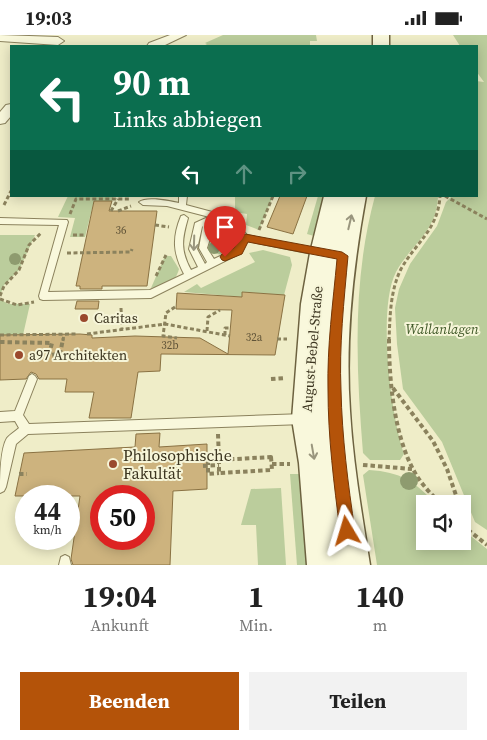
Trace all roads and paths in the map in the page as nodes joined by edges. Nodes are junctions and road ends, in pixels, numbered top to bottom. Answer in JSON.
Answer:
{"nodes":[{"id":1,"x":180,"y":35,"type":"edge"},
{"id":2,"x":0,"y":37,"type":"edge"},
{"id":3,"x":58,"y":41,"type":"edge"},
{"id":4,"x":155,"y":45,"type":"edge"},
{"id":5,"x":10,"y":193,"type":"edge"},
{"id":6,"x":183,"y":197,"type":"edge"},
{"id":7,"x":273,"y":197,"type":"edge"},
{"id":8,"x":335,"y":197,"type":"edge"},
{"id":9,"x":355,"y":197,"type":"edge"},
{"id":10,"x":440,"y":197,"type":"edge"},
{"id":11,"x":447,"y":197,"type":"edge"},
{"id":12,"x":118,"y":199,"type":"junction"},
{"id":13,"x":134,"y":199,"type":"dead end"},
{"id":14,"x":143,"y":202,"type":"dead end"},
{"id":15,"x":4,"y":205,"type":"dead end"},
{"id":16,"x":182,"y":207,"type":"junction"},
{"id":17,"x":111,"y":211,"type":"dead end"},
{"id":18,"x":184,"y":218,"type":"dead end"},
{"id":19,"x":487,"y":219,"type":"edge"},
{"id":20,"x":0,"y":221,"type":"edge"},
{"id":21,"x":64,"y":223,"type":"junction"},
{"id":22,"x":155,"y":225,"type":"dead end"},
{"id":23,"x":245,"y":238,"type":"junction"},
{"id":24,"x":255,"y":239,"type":"junction"},
{"id":25,"x":167,"y":247,"type":"dead end"},
{"id":26,"x":132,"y":249,"type":"dead end"},
{"id":27,"x":55,"y":253,"type":"junction"},
{"id":28,"x":332,"y":255,"type":"junction"},
{"id":29,"x":212,"y":263,"type":"junction"},
{"id":30,"x":203,"y":268,"type":"junction"},
{"id":31,"x":189,"y":275,"type":"junction"},
{"id":32,"x":155,"y":280,"type":"dead end"},
{"id":33,"x":120,"y":295,"type":"junction"},
{"id":34,"x":43,"y":296,"type":"junction"},
{"id":35,"x":0,"y":298,"type":"edge"},
{"id":36,"x":175,"y":307,"type":"dead end"},
{"id":37,"x":220,"y":309,"type":"dead end"},
{"id":38,"x":164,"y":324,"type":"junction"},
{"id":39,"x":230,"y":328,"type":"dead end"},
{"id":40,"x":122,"y":329,"type":"junction"},
{"id":41,"x":206,"y":331,"type":"junction"},
{"id":42,"x":64,"y":334,"type":"junction"},
{"id":43,"x":77,"y":334,"type":"dead end"},
{"id":44,"x":87,"y":334,"type":"dead end"},
{"id":45,"x":0,"y":335,"type":"edge"},
{"id":46,"x":224,"y":335,"type":"junction"},
{"id":47,"x":230,"y":336,"type":"dead end"},
{"id":48,"x":176,"y":338,"type":"dead end"},
{"id":49,"x":278,"y":339,"type":"dead end"},
{"id":50,"x":287,"y":339,"type":"dead end"},
{"id":51,"x":0,"y":342,"type":"edge"},
{"id":52,"x":285,"y":378,"type":"dead end"},
{"id":53,"x":32,"y":379,"type":"dead end"},
{"id":54,"x":271,"y":379,"type":"dead end"},
{"id":55,"x":392,"y":388,"type":"junction"},
{"id":56,"x":18,"y":415,"type":"junction"},
{"id":57,"x":0,"y":417,"type":"edge"},
{"id":58,"x":307,"y":419,"type":"junction"},
{"id":59,"x":218,"y":424,"type":"junction"},
{"id":60,"x":26,"y":429,"type":"junction"},
{"id":61,"x":219,"y":465,"type":"dead end"},
{"id":62,"x":206,"y":466,"type":"junction"},
{"id":63,"x":219,"y":473,"type":"dead end"},
{"id":64,"x":15,"y":474,"type":"dead end"},
{"id":65,"x":27,"y":474,"type":"dead end"},
{"id":66,"x":0,"y":487,"type":"edge"},
{"id":67,"x":434,"y":495,"type":"edge"},
{"id":68,"x":455,"y":495,"type":"edge"},
{"id":69,"x":471,"y":533,"type":"edge"},
{"id":70,"x":487,"y":545,"type":"edge"},
{"id":71,"x":325,"y":565,"type":"edge"},
{"id":72,"x":352,"y":565,"type":"edge"}],
"edges":[{"from":1,"to":4,"type":"street"},
{"from":2,"to":3,"type":"street"},
{"from":5,"to":15,"type":"path"},
{"from":6,"to":16,"type":"lane"},
{"from":7,"to":24,"type":"path"},
{"from":8,"to":28,"type":"main road","name":"August-Bebel-Straße"},
{"from":28,"to":9,"type":"main road","name":"August-Bebel-Straße","one_way":true},
{"from":10,"to":55,"type":"path"},
{"from":11,"to":19,"type":"path"},
{"from":12,"to":13,"type":"path"},
{"from":12,"to":17,"type":"path"},
{"from":12,"to":21,"type":"path"},
{"from":14,"to":16,"type":"lane"},
{"from":16,"to":22,"type":"path"},
{"from":16,"to":23,"type":"lane"},
{"from":18,"to":31,"type":"lane"},
{"from":20,"to":21,"type":"lane"},
{"from":21,"to":27,"type":"lane"},
{"from":21,"to":35,"type":"path"},
{"from":23,"to":24,"type":"lane"},
{"from":23,"to":29,"type":"lane"},
{"from":24,"to":28,"type":"lane"},
{"from":25,"to":32,"type":"path"},
{"from":26,"to":27,"type":"path"},
{"from":27,"to":34,"type":"lane"},
{"from":28,"to":58,"type":"main road","name":"August-Bebel-Straße"},
{"from":28,"to":72,"type":"main road","name":"August-Bebel-Straße"},
{"from":29,"to":30,"type":"lane"},
{"from":29,"to":30,"type":"lane","one_way":true},
{"from":30,"to":31,"type":"lane"},
{"from":31,"to":33,"type":"lane"},
{"from":33,"to":34,"type":"lane"},
{"from":33,"to":40,"type":"path"},
{"from":34,"to":35,"type":"path"},
{"from":36,"to":38,"type":"path"},
{"from":37,"to":41,"type":"path"},
{"from":38,"to":40,"type":"path"},
{"from":38,"to":41,"type":"path"},
{"from":38,"to":48,"type":"path"},
{"from":39,"to":46,"type":"path"},
{"from":40,"to":44,"type":"path"},
{"from":41,"to":46,"type":"path"},
{"from":42,"to":43,"type":"path"},
{"from":42,"to":45,"type":"path"},
{"from":42,"to":51,"type":"path"},
{"from":46,"to":47,"type":"path"},
{"from":49,"to":50,"type":"path"},
{"from":52,"to":54,"type":"path"},
{"from":53,"to":56,"type":"lane"},
{"from":55,"to":67,"type":"path"},
{"from":55,"to":68,"type":"path"},
{"from":56,"to":57,"type":"lane"},
{"from":56,"to":60,"type":"lane"},
{"from":58,"to":59,"type":"lane"},
{"from":58,"to":71,"type":"main road","name":"August-Bebel-Straße","one_way":true},
{"from":59,"to":60,"type":"lane"},
{"from":59,"to":62,"type":"path"},
{"from":60,"to":66,"type":"lane"},
{"from":61,"to":62,"type":"path"},
{"from":62,"to":63,"type":"path"},
{"from":64,"to":65,"type":"path"},
{"from":69,"to":70,"type":"path"}]}
